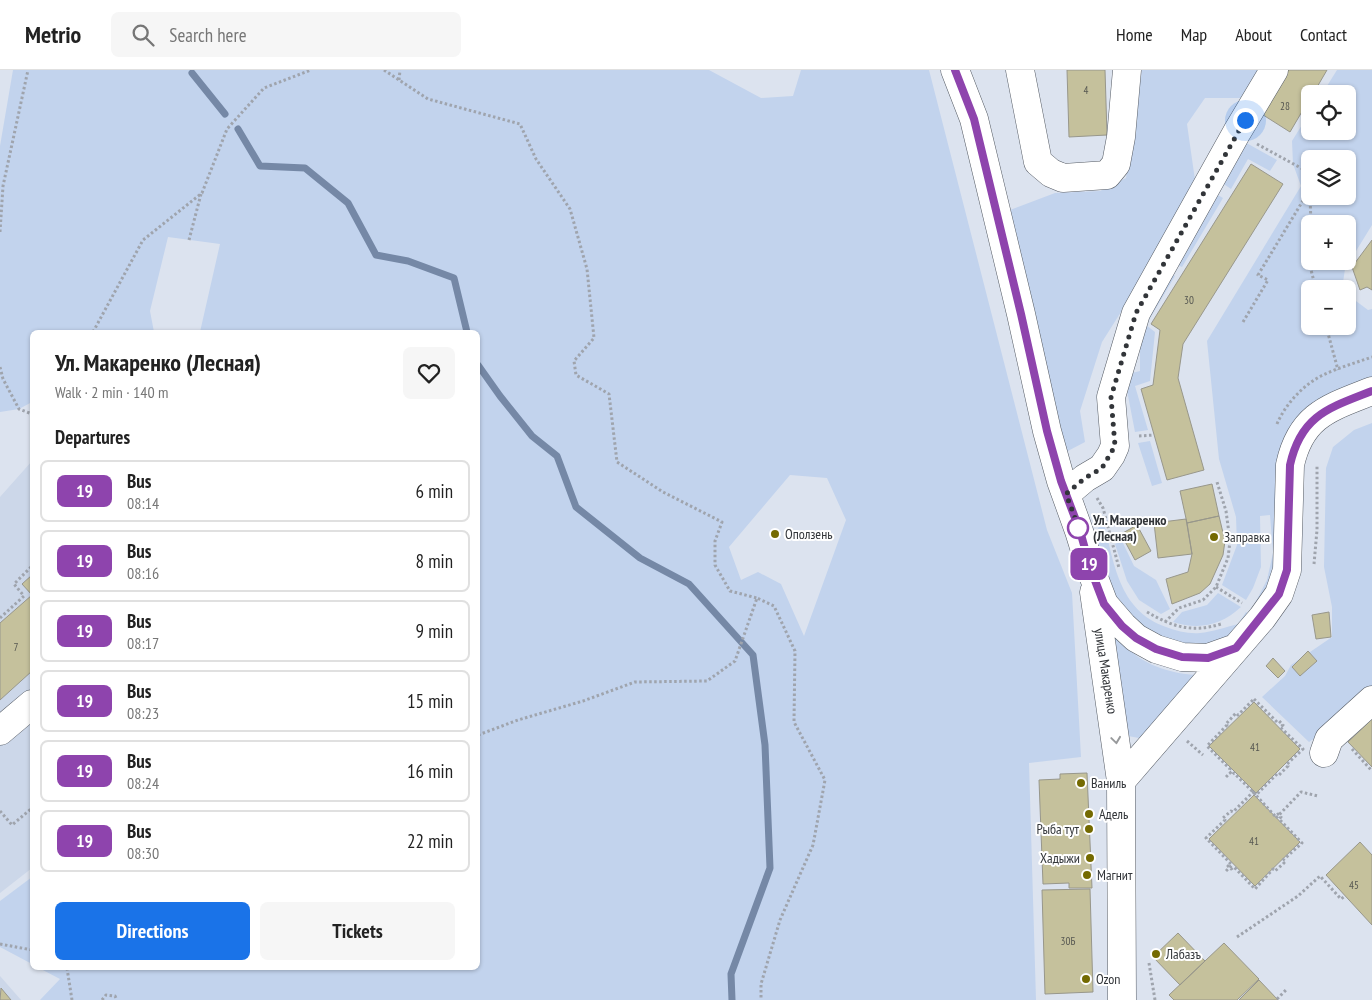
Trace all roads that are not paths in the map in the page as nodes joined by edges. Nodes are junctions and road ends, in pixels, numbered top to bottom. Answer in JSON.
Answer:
{"nodes":[{"id":1,"x":955,"y":70,"type":"edge"},
{"id":2,"x":1020,"y":70,"type":"edge"},
{"id":3,"x":1127,"y":70,"type":"edge"},
{"id":4,"x":1274,"y":70,"type":"edge"},
{"id":5,"x":1372,"y":391,"type":"edge"},
{"id":6,"x":1075,"y":486,"type":"junction"},
{"id":7,"x":1091,"y":570,"type":"junction"},
{"id":8,"x":1236,"y":648,"type":"junction"},
{"id":9,"x":1372,"y":700,"type":"edge"},
{"id":10,"x":30,"y":706,"type":"edge"},
{"id":11,"x":0,"y":730,"type":"edge"},
{"id":12,"x":1324,"y":753,"type":"dead end"},
{"id":13,"x":1121,"y":781,"type":"junction"},
{"id":14,"x":1122,"y":1000,"type":"edge"}],
"edges":[{"from":1,"to":6,"type":"street"},
{"from":2,"to":3,"type":"street"},
{"from":4,"to":6,"type":"street"},
{"from":5,"to":8,"type":"street"},
{"from":6,"to":7,"type":"street"},
{"from":7,"to":8,"type":"street","name":"улица Макаренко"},
{"from":7,"to":13,"type":"street","name":"улица Макаренко","one_way":true},
{"from":8,"to":13,"type":"street"},
{"from":9,"to":12,"type":"street"},
{"from":10,"to":11,"type":"street"},
{"from":13,"to":14,"type":"street","name":"улица Макаренко"}]}
